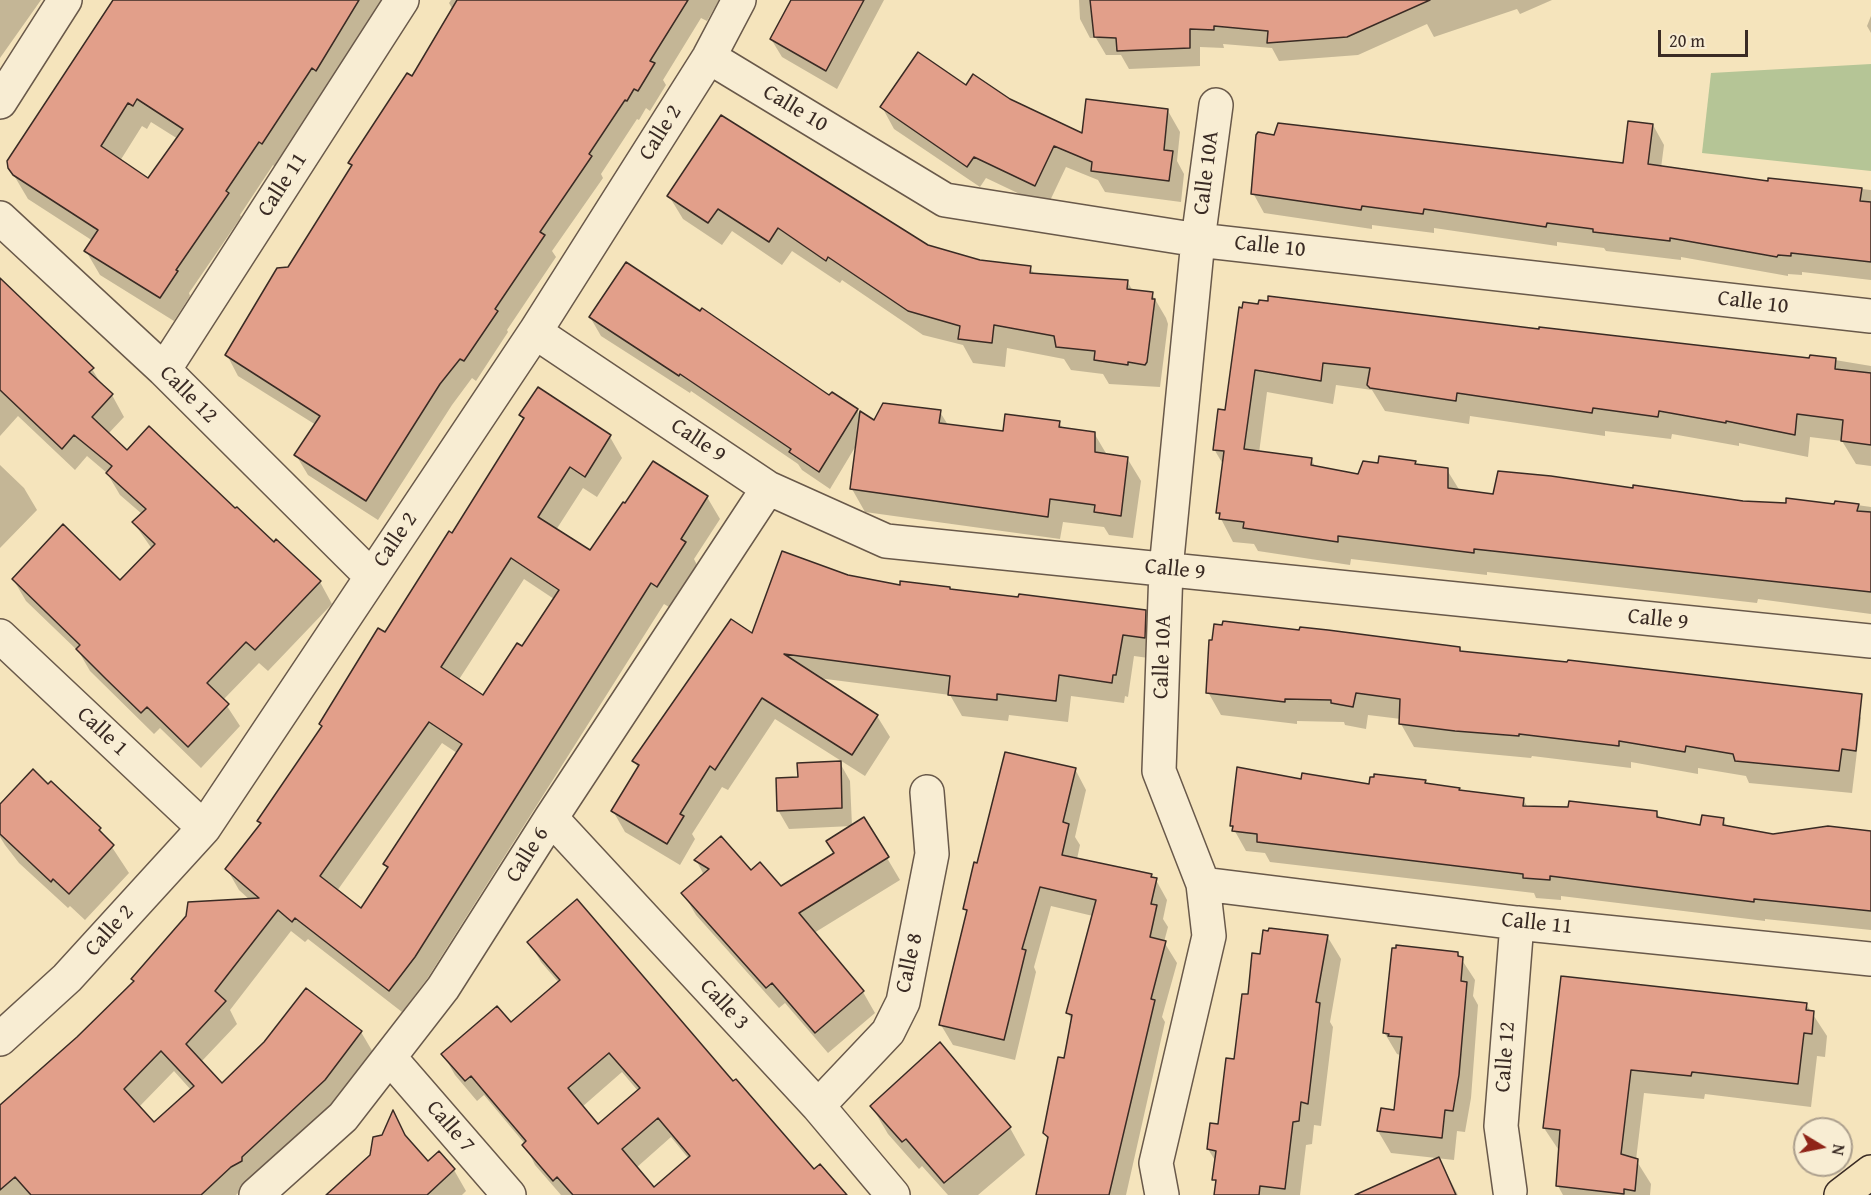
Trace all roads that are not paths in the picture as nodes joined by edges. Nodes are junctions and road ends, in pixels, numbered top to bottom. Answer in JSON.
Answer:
{"nodes":[{"id":1,"x":65,"y":0,"type":"edge"},
{"id":2,"x":402,"y":0,"type":"edge"},
{"id":3,"x":739,"y":0,"type":"edge"},
{"id":4,"x":709,"y":57,"type":"junction"},
{"id":5,"x":0,"y":102,"type":"edge"},
{"id":6,"x":1216,"y":105,"type":"dead end"},
{"id":7,"x":0,"y":218,"type":"edge"},
{"id":8,"x":1198,"y":240,"type":"junction"},
{"id":9,"x":1871,"y":316,"type":"edge"},
{"id":10,"x":535,"y":332,"type":"junction"},
{"id":11,"x":164,"y":370,"type":"junction"},
{"id":12,"x":768,"y":488,"type":"junction"},
{"id":13,"x":1166,"y":569,"type":"junction"},
{"id":14,"x":371,"y":576,"type":"junction"},
{"id":15,"x":0,"y":636,"type":"edge"},
{"id":16,"x":1871,"y":641,"type":"edge"},
{"id":17,"x":927,"y":792,"type":"dead end"},
{"id":18,"x":551,"y":818,"type":"junction"},
{"id":19,"x":204,"y":828,"type":"junction"},
{"id":20,"x":1203,"y":884,"type":"junction"},
{"id":21,"x":1517,"y":923,"type":"junction"},
{"id":22,"x":1871,"y":959,"type":"edge"},
{"id":23,"x":0,"y":1039,"type":"edge"},
{"id":24,"x":391,"y":1059,"type":"junction"},
{"id":25,"x":818,"y":1106,"type":"junction"},
{"id":26,"x":1871,"y":1172,"type":"edge"},
{"id":27,"x":1510,"y":1191,"type":"dead end"},
{"id":28,"x":256,"y":1195,"type":"edge"},
{"id":29,"x":509,"y":1195,"type":"edge"},
{"id":30,"x":893,"y":1195,"type":"edge"},
{"id":31,"x":1162,"y":1195,"type":"edge"},
{"id":32,"x":1841,"y":1195,"type":"edge"}],
"edges":[{"from":1,"to":5,"type":"street"},
{"from":2,"to":11,"type":"street","name":"Calle 11"},
{"from":3,"to":4,"type":"street","name":"Calle 2"},
{"from":4,"to":8,"type":"street","name":"Calle 10"},
{"from":4,"to":10,"type":"street","name":"Calle 2"},
{"from":6,"to":8,"type":"street","name":"Calle 10A"},
{"from":7,"to":11,"type":"street","name":"Calle 12"},
{"from":8,"to":9,"type":"street","name":"Calle 10"},
{"from":8,"to":13,"type":"street","name":"Calle 10A"},
{"from":10,"to":12,"type":"street","name":"Calle 9"},
{"from":10,"to":14,"type":"street","name":"Calle 2"},
{"from":11,"to":14,"type":"street","name":"Calle 12"},
{"from":12,"to":13,"type":"street","name":"Calle 9"},
{"from":12,"to":18,"type":"street","name":"Calle 6"},
{"from":13,"to":16,"type":"street","name":"Calle 9"},
{"from":13,"to":20,"type":"street","name":"Calle 10A"},
{"from":14,"to":19,"type":"street","name":"Calle 2"},
{"from":15,"to":19,"type":"street","name":"Calle 1"},
{"from":17,"to":25,"type":"street","name":"Calle 8"},
{"from":18,"to":24,"type":"street","name":"Calle 6"},
{"from":18,"to":25,"type":"street","name":"Calle 3"},
{"from":19,"to":23,"type":"street","name":"Calle 2"},
{"from":20,"to":21,"type":"street","name":"Calle 11"},
{"from":20,"to":31,"type":"street","name":"Calle 10A"},
{"from":21,"to":22,"type":"street","name":"Calle 11"},
{"from":21,"to":27,"type":"street","name":"Calle 12"},
{"from":24,"to":28,"type":"street","name":"Calle 6"},
{"from":24,"to":29,"type":"street","name":"Calle 7"},
{"from":25,"to":30,"type":"street","name":"Calle 3"},
{"from":26,"to":32,"type":"highway"}]}
